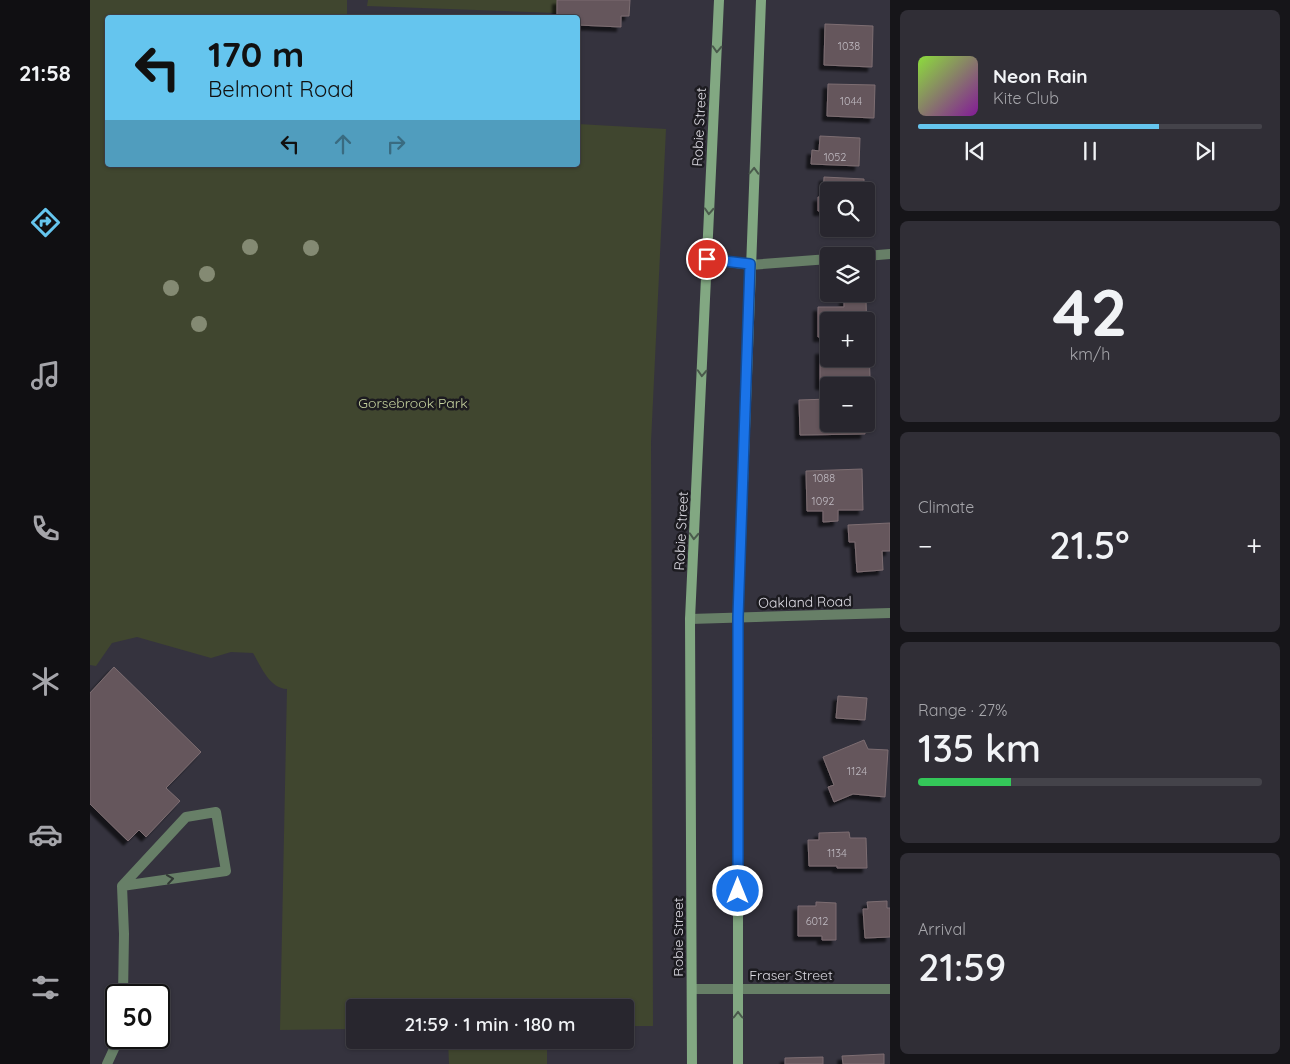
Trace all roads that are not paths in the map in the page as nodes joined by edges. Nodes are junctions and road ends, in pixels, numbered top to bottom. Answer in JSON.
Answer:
{"nodes":[{"id":1,"x":719,"y":0,"type":"edge"},
{"id":2,"x":762,"y":0,"type":"edge"},
{"id":3,"x":890,"y":254,"type":"edge"},
{"id":4,"x":875,"y":255,"type":"edge"},
{"id":5,"x":707,"y":259,"type":"junction"},
{"id":6,"x":820,"y":260,"type":"edge"},
{"id":7,"x":750,"y":264,"type":"junction"},
{"id":8,"x":890,"y":613,"type":"edge"},
{"id":9,"x":738,"y":617,"type":"junction"},
{"id":10,"x":690,"y":619,"type":"junction"},
{"id":11,"x":122,"y":886,"type":"junction"},
{"id":12,"x":123,"y":984,"type":"edge"},
{"id":13,"x":692,"y":989,"type":"junction"},
{"id":14,"x":738,"y":989,"type":"junction"},
{"id":15,"x":890,"y":989,"type":"edge"},
{"id":16,"x":114,"y":1049,"type":"edge"},
{"id":17,"x":108,"y":1064,"type":"edge"},
{"id":18,"x":692,"y":1064,"type":"edge"},
{"id":19,"x":738,"y":1064,"type":"edge"}],
"edges":[{"from":1,"to":5,"type":"main road","name":"Robie Street","one_way":true},
{"from":7,"to":2,"type":"main road","one_way":true},
{"from":3,"to":4,"type":"street"},
{"from":5,"to":7,"type":"street"},
{"from":5,"to":10,"type":"main road","name":"Robie Street","one_way":true},
{"from":6,"to":7,"type":"street"},
{"from":7,"to":9,"type":"main road"},
{"from":8,"to":9,"type":"street","name":"Oakland Road"},
{"from":9,"to":10,"type":"street","name":"Oakland Road"},
{"from":9,"to":14,"type":"main road"},
{"from":10,"to":13,"type":"main road","name":"Robie Street"},
{"from":11,"to":11,"type":"street","one_way":true},
{"from":11,"to":12,"type":"street"},
{"from":13,"to":14,"type":"street","name":"Fraser Street"},
{"from":13,"to":18,"type":"main road","name":"Robie Street"},
{"from":14,"to":15,"type":"street","name":"Fraser Street"},
{"from":19,"to":14,"type":"main road","one_way":true},
{"from":16,"to":17,"type":"street"}]}
